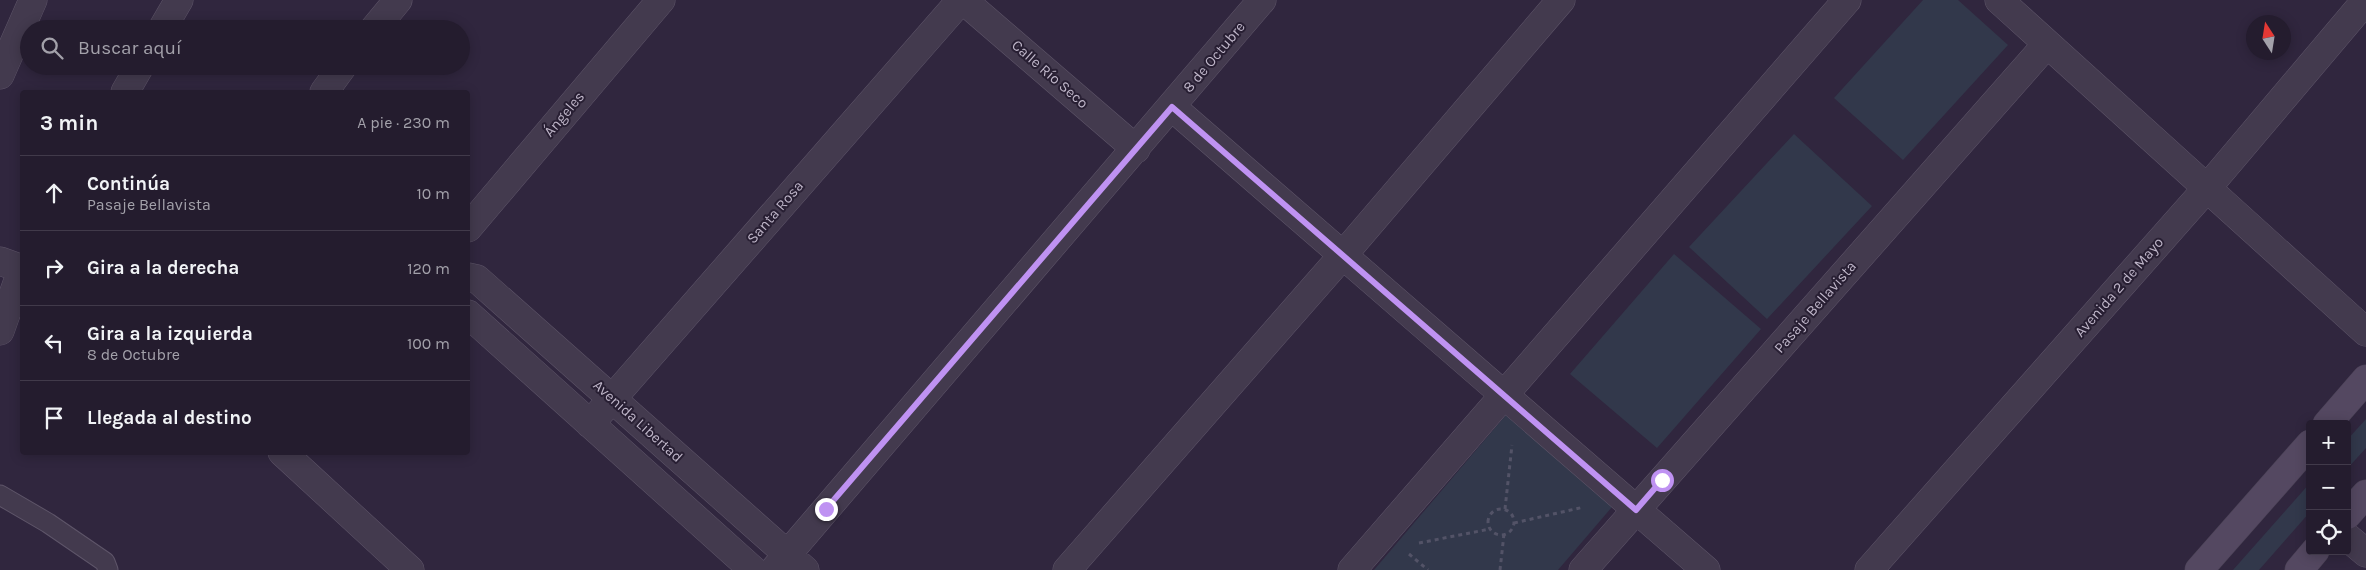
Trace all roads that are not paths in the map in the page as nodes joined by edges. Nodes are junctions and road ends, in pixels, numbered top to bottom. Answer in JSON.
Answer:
{"nodes":[{"id":1,"x":34,"y":0,"type":"edge"},
{"id":2,"x":179,"y":0,"type":"edge"},
{"id":3,"x":398,"y":0,"type":"edge"},
{"id":4,"x":661,"y":0,"type":"edge"},
{"id":5,"x":962,"y":0,"type":"edge"},
{"id":6,"x":1262,"y":0,"type":"edge"},
{"id":7,"x":1561,"y":0,"type":"edge"},
{"id":8,"x":1847,"y":0,"type":"edge"},
{"id":9,"x":1999,"y":0,"type":"edge"},
{"id":10,"x":2363,"y":1,"type":"edge"},
{"id":11,"x":25,"y":20,"type":"edge"},
{"id":12,"x":167,"y":20,"type":"edge"},
{"id":13,"x":381,"y":20,"type":"edge"},
{"id":14,"x":20,"y":31,"type":"edge"},
{"id":15,"x":2047,"y":44,"type":"junction"},
{"id":16,"x":0,"y":75,"type":"edge"},
{"id":17,"x":135,"y":75,"type":"edge"},
{"id":18,"x":336,"y":75,"type":"edge"},
{"id":19,"x":126,"y":90,"type":"edge"},
{"id":20,"x":325,"y":90,"type":"edge"},
{"id":21,"x":1172,"y":107,"type":"junction"},
{"id":22,"x":1136,"y":149,"type":"junction"},
{"id":23,"x":2207,"y":188,"type":"junction"},
{"id":24,"x":470,"y":226,"type":"edge"},
{"id":25,"x":1342,"y":255,"type":"junction"},
{"id":26,"x":0,"y":261,"type":"edge"},
{"id":27,"x":20,"y":268,"type":"edge"},
{"id":28,"x":20,"y":275,"type":"edge"},
{"id":29,"x":470,"y":277,"type":"edge"},
{"id":30,"x":470,"y":316,"type":"edge"},
{"id":31,"x":0,"y":331,"type":"edge"},
{"id":32,"x":2366,"y":332,"type":"edge"},
{"id":33,"x":2366,"y":379,"type":"edge"},
{"id":34,"x":1504,"y":395,"type":"junction"},
{"id":35,"x":612,"y":398,"type":"junction"},
{"id":36,"x":2330,"y":420,"type":"edge"},
{"id":37,"x":590,"y":424,"type":"junction"},
{"id":38,"x":2306,"y":449,"type":"edge"},
{"id":39,"x":285,"y":455,"type":"edge"},
{"id":40,"x":2366,"y":494,"type":"edge"},
{"id":41,"x":0,"y":495,"type":"edge"},
{"id":42,"x":1636,"y":510,"type":"junction"},
{"id":43,"x":2351,"y":511,"type":"edge"},
{"id":44,"x":2351,"y":540,"type":"edge"},
{"id":45,"x":2366,"y":553,"type":"edge"},
{"id":46,"x":2312,"y":555,"type":"edge"},
{"id":47,"x":789,"y":565,"type":"edge"},
{"id":48,"x":108,"y":570,"type":"edge"},
{"id":49,"x":410,"y":570,"type":"edge"},
{"id":50,"x":753,"y":570,"type":"edge"},
{"id":51,"x":1067,"y":570,"type":"edge"},
{"id":52,"x":1352,"y":570,"type":"edge"},
{"id":53,"x":1582,"y":570,"type":"edge"},
{"id":54,"x":1706,"y":570,"type":"edge"},
{"id":55,"x":1869,"y":570,"type":"edge"},
{"id":56,"x":2199,"y":570,"type":"edge"},
{"id":57,"x":2299,"y":570,"type":"edge"}],
"edges":[{"from":1,"to":11,"type":"street"},
{"from":2,"to":12,"type":"street"},
{"from":3,"to":13,"type":"street"},
{"from":4,"to":24,"type":"street","name":"Ángeles"},
{"from":5,"to":22,"type":"street","name":"Calle Río Seco"},
{"from":5,"to":35,"type":"street","name":"Santa Rosa"},
{"from":6,"to":21,"type":"street","name":"8 de Octubre"},
{"from":7,"to":25,"type":"street"},
{"from":8,"to":34,"type":"street"},
{"from":9,"to":15,"type":"street"},
{"from":10,"to":23,"type":"street","name":"Avenida 2 de Mayo"},
{"from":14,"to":16,"type":"street"},
{"from":15,"to":23,"type":"street"},
{"from":15,"to":42,"type":"street","name":"Pasaje Bellavista"},
{"from":17,"to":19,"type":"street"},
{"from":18,"to":20,"type":"street"},
{"from":21,"to":22,"type":"street","name":"8 de Octubre"},
{"from":21,"to":25,"type":"street"},
{"from":22,"to":47,"type":"street","name":"8 de Octubre"},
{"from":23,"to":32,"type":"street"},
{"from":23,"to":55,"type":"street","name":"Avenida 2 de Mayo"},
{"from":25,"to":34,"type":"street"},
{"from":25,"to":51,"type":"street"},
{"from":26,"to":27,"type":"street"},
{"from":28,"to":31,"type":"street"},
{"from":29,"to":35,"type":"street","name":"Avenida Libertad"},
{"from":30,"to":37,"type":"street"},
{"from":33,"to":36,"type":"main road"},
{"from":34,"to":42,"type":"street"},
{"from":34,"to":52,"type":"street"},
{"from":35,"to":37,"type":"street","name":"Santa Rosa"},
{"from":35,"to":47,"type":"street","name":"Avenida Libertad"},
{"from":37,"to":50,"type":"street"},
{"from":38,"to":56,"type":"main road"},
{"from":39,"to":49,"type":"street"},
{"from":40,"to":43,"type":"main road"},
{"from":41,"to":48,"type":"lane"},
{"from":42,"to":53,"type":"street","name":"Pasaje Bellavista"},
{"from":42,"to":54,"type":"street"},
{"from":44,"to":45,"type":"street"},
{"from":46,"to":57,"type":"main road"}]}
